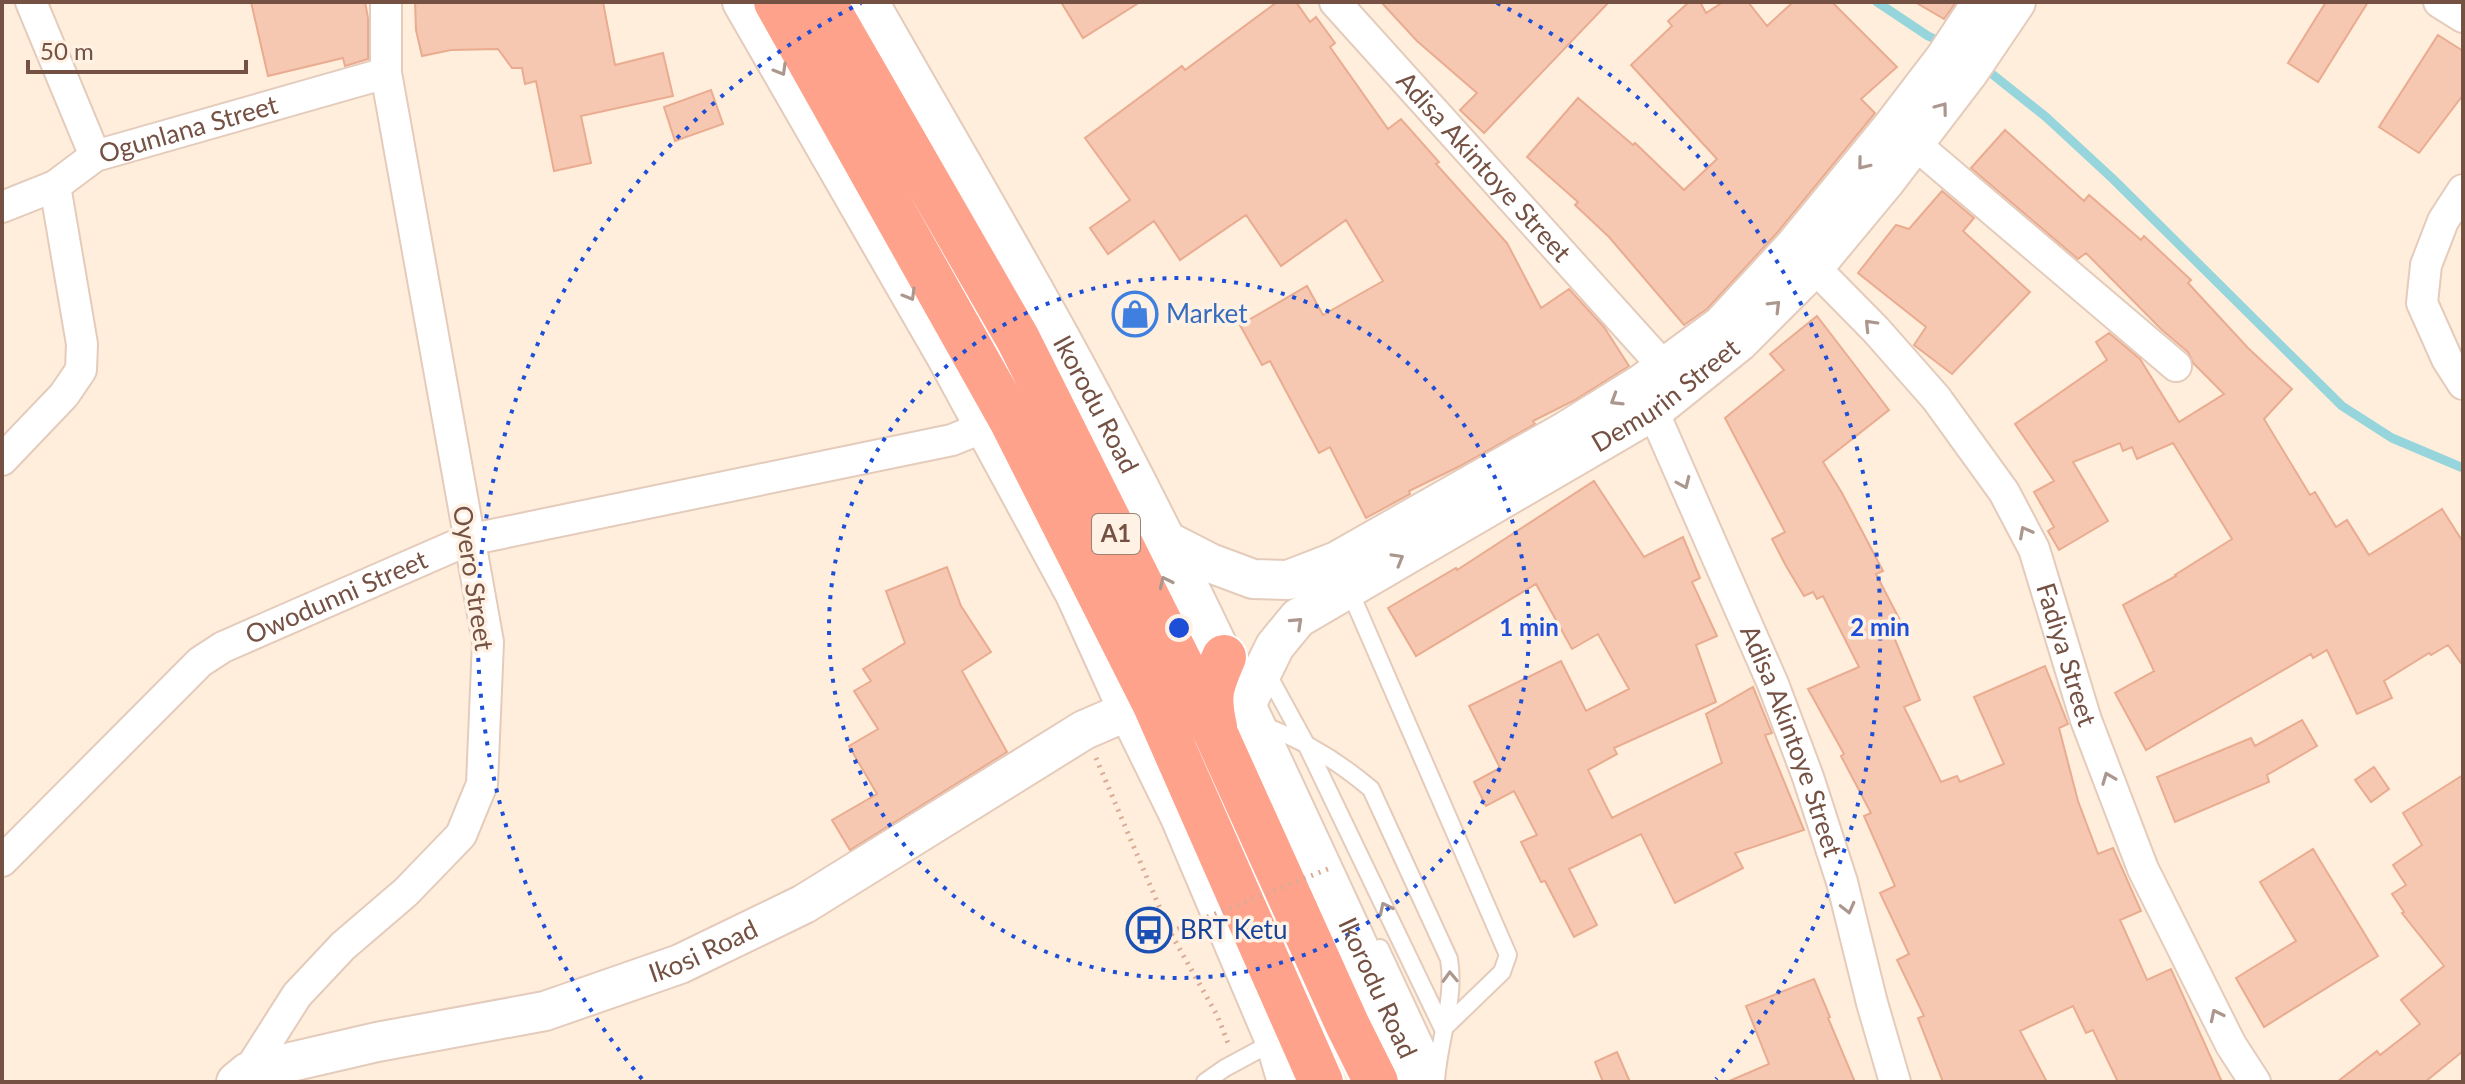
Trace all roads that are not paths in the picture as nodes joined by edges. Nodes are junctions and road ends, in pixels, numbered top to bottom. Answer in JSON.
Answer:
{"nodes":[{"id":1,"x":31,"y":2,"type":"edge"},
{"id":2,"x":386,"y":2,"type":"edge"},
{"id":3,"x":742,"y":2,"type":"edge"},
{"id":4,"x":776,"y":2,"type":"edge"},
{"id":5,"x":824,"y":2,"type":"edge"},
{"id":6,"x":850,"y":2,"type":"edge"},
{"id":7,"x":869,"y":2,"type":"edge"},
{"id":8,"x":1335,"y":2,"type":"edge"},
{"id":9,"x":2439,"y":2,"type":"edge"},
{"id":10,"x":1995,"y":8,"type":"edge"},
{"id":11,"x":2463,"y":17,"type":"edge"},
{"id":12,"x":1957,"y":65,"type":"junction"},
{"id":13,"x":386,"y":73,"type":"junction"},
{"id":14,"x":925,"y":134,"type":"dead end"},
{"id":15,"x":1915,"y":144,"type":"junction"},
{"id":16,"x":95,"y":156,"type":"junction"},
{"id":17,"x":55,"y":186,"type":"junction"},
{"id":18,"x":2463,"y":190,"type":"edge"},
{"id":19,"x":2,"y":207,"type":"edge"},
{"id":20,"x":1814,"y":267,"type":"junction"},
{"id":21,"x":1046,"y":347,"type":"dead end"},
{"id":22,"x":2176,"y":366,"type":"dead end"},
{"id":23,"x":1665,"y":368,"type":"junction"},
{"id":24,"x":2463,"y":384,"type":"edge"},
{"id":25,"x":1653,"y":411,"type":"junction"},
{"id":26,"x":1083,"y":415,"type":"dead end"},
{"id":27,"x":984,"y":427,"type":"junction"},
{"id":28,"x":2,"y":460,"type":"edge"},
{"id":29,"x":1117,"y":485,"type":"dead end"},
{"id":30,"x":468,"y":540,"type":"junction"},
{"id":31,"x":1165,"y":540,"type":"junction"},
{"id":32,"x":1342,"y":574,"type":"junction"},
{"id":33,"x":1233,"y":691,"type":"junction"},
{"id":34,"x":1128,"y":711,"type":"junction"},
{"id":35,"x":1306,"y":744,"type":"junction"},
{"id":36,"x":1292,"y":759,"type":"dead end"},
{"id":37,"x":2,"y":861,"type":"edge"},
{"id":38,"x":1371,"y":929,"type":"dead end"},
{"id":39,"x":1443,"y":1029,"type":"junction"},
{"id":40,"x":1275,"y":1041,"type":"junction"},
{"id":41,"x":242,"y":1077,"type":"edge"},
{"id":42,"x":1431,"y":1078,"type":"edge"},
{"id":43,"x":1205,"y":1082,"type":"edge"},
{"id":44,"x":1287,"y":1082,"type":"edge"},
{"id":45,"x":1321,"y":1082,"type":"edge"},
{"id":46,"x":1376,"y":1082,"type":"edge"},
{"id":47,"x":1895,"y":1082,"type":"edge"},
{"id":48,"x":2255,"y":1082,"type":"edge"}],
"edges":[{"from":1,"to":16,"type":"street"},
{"from":2,"to":13,"type":"street","name":"Oyero Street"},
{"from":3,"to":27,"type":"street","one_way":true},
{"from":4,"to":45,"type":"highway","number":"A1"},
{"from":5,"to":33,"type":"highway","name":"Ikorodu Road","number":"A1"},
{"from":6,"to":14,"type":"lane"},
{"from":7,"to":31,"type":"street","name":"Ikorodu Road"},
{"from":8,"to":23,"type":"street","name":"Adisa Akintoye Street"},
{"from":9,"to":11,"type":"street"},
{"from":10,"to":12,"type":"street","name":"Demurin Street"},
{"from":15,"to":12,"type":"street","name":"Demurin Street","one_way":true},
{"from":12,"to":23,"type":"street","name":"Demurin Street","one_way":true},
{"from":13,"to":16,"type":"street","name":"Ogunlana Street"},
{"from":13,"to":30,"type":"street","name":"Oyero Street"},
{"from":15,"to":20,"type":"street","name":"Demurin Street"},
{"from":15,"to":22,"type":"street"},
{"from":16,"to":17,"type":"street","name":"Ogunlana Street"},
{"from":17,"to":19,"type":"street","name":"Ogunlana Street"},
{"from":17,"to":28,"type":"street"},
{"from":18,"to":24,"type":"street"},
{"from":25,"to":20,"type":"street","name":"Demurin Street","one_way":true},
{"from":48,"to":20,"type":"street","name":"Fadiya Street","one_way":true},
{"from":21,"to":26,"type":"lane"},
{"from":23,"to":32,"type":"street","name":"Demurin Street","one_way":true},
{"from":32,"to":25,"type":"street","name":"Demurin Street","one_way":true},
{"from":25,"to":47,"type":"street","name":"Adisa Akintoye Street","one_way":true},
{"from":27,"to":30,"type":"street","name":"Owodunni Street"},
{"from":27,"to":34,"type":"street"},
{"from":33,"to":29,"type":"lane","one_way":true},
{"from":30,"to":37,"type":"street","name":"Owodunni Street"},
{"from":30,"to":41,"type":"street","name":"Oyero Street"},
{"from":31,"to":32,"type":"street","name":"Demurin Street"},
{"from":31,"to":33,"type":"street","name":"Ikorodu Road"},
{"from":33,"to":32,"type":"street","name":"Demurin Street","one_way":true},
{"from":32,"to":39,"type":"lane"},
{"from":33,"to":35,"type":"lane"},
{"from":33,"to":35,"type":"lane"},
{"from":33,"to":36,"type":"lane"},
{"from":33,"to":42,"type":"street","name":"Ikorodu Road"},
{"from":33,"to":46,"type":"highway","name":"Ikorodu Road","number":"A1"},
{"from":34,"to":40,"type":"street"},
{"from":34,"to":41,"type":"street","name":"Ikosi Road"},
{"from":39,"to":35,"type":"lane","one_way":true},
{"from":39,"to":35,"type":"lane","one_way":true},
{"from":38,"to":42,"type":"lane"},
{"from":39,"to":42,"type":"lane"},
{"from":40,"to":43,"type":"lane"},
{"from":40,"to":44,"type":"street"}]}
